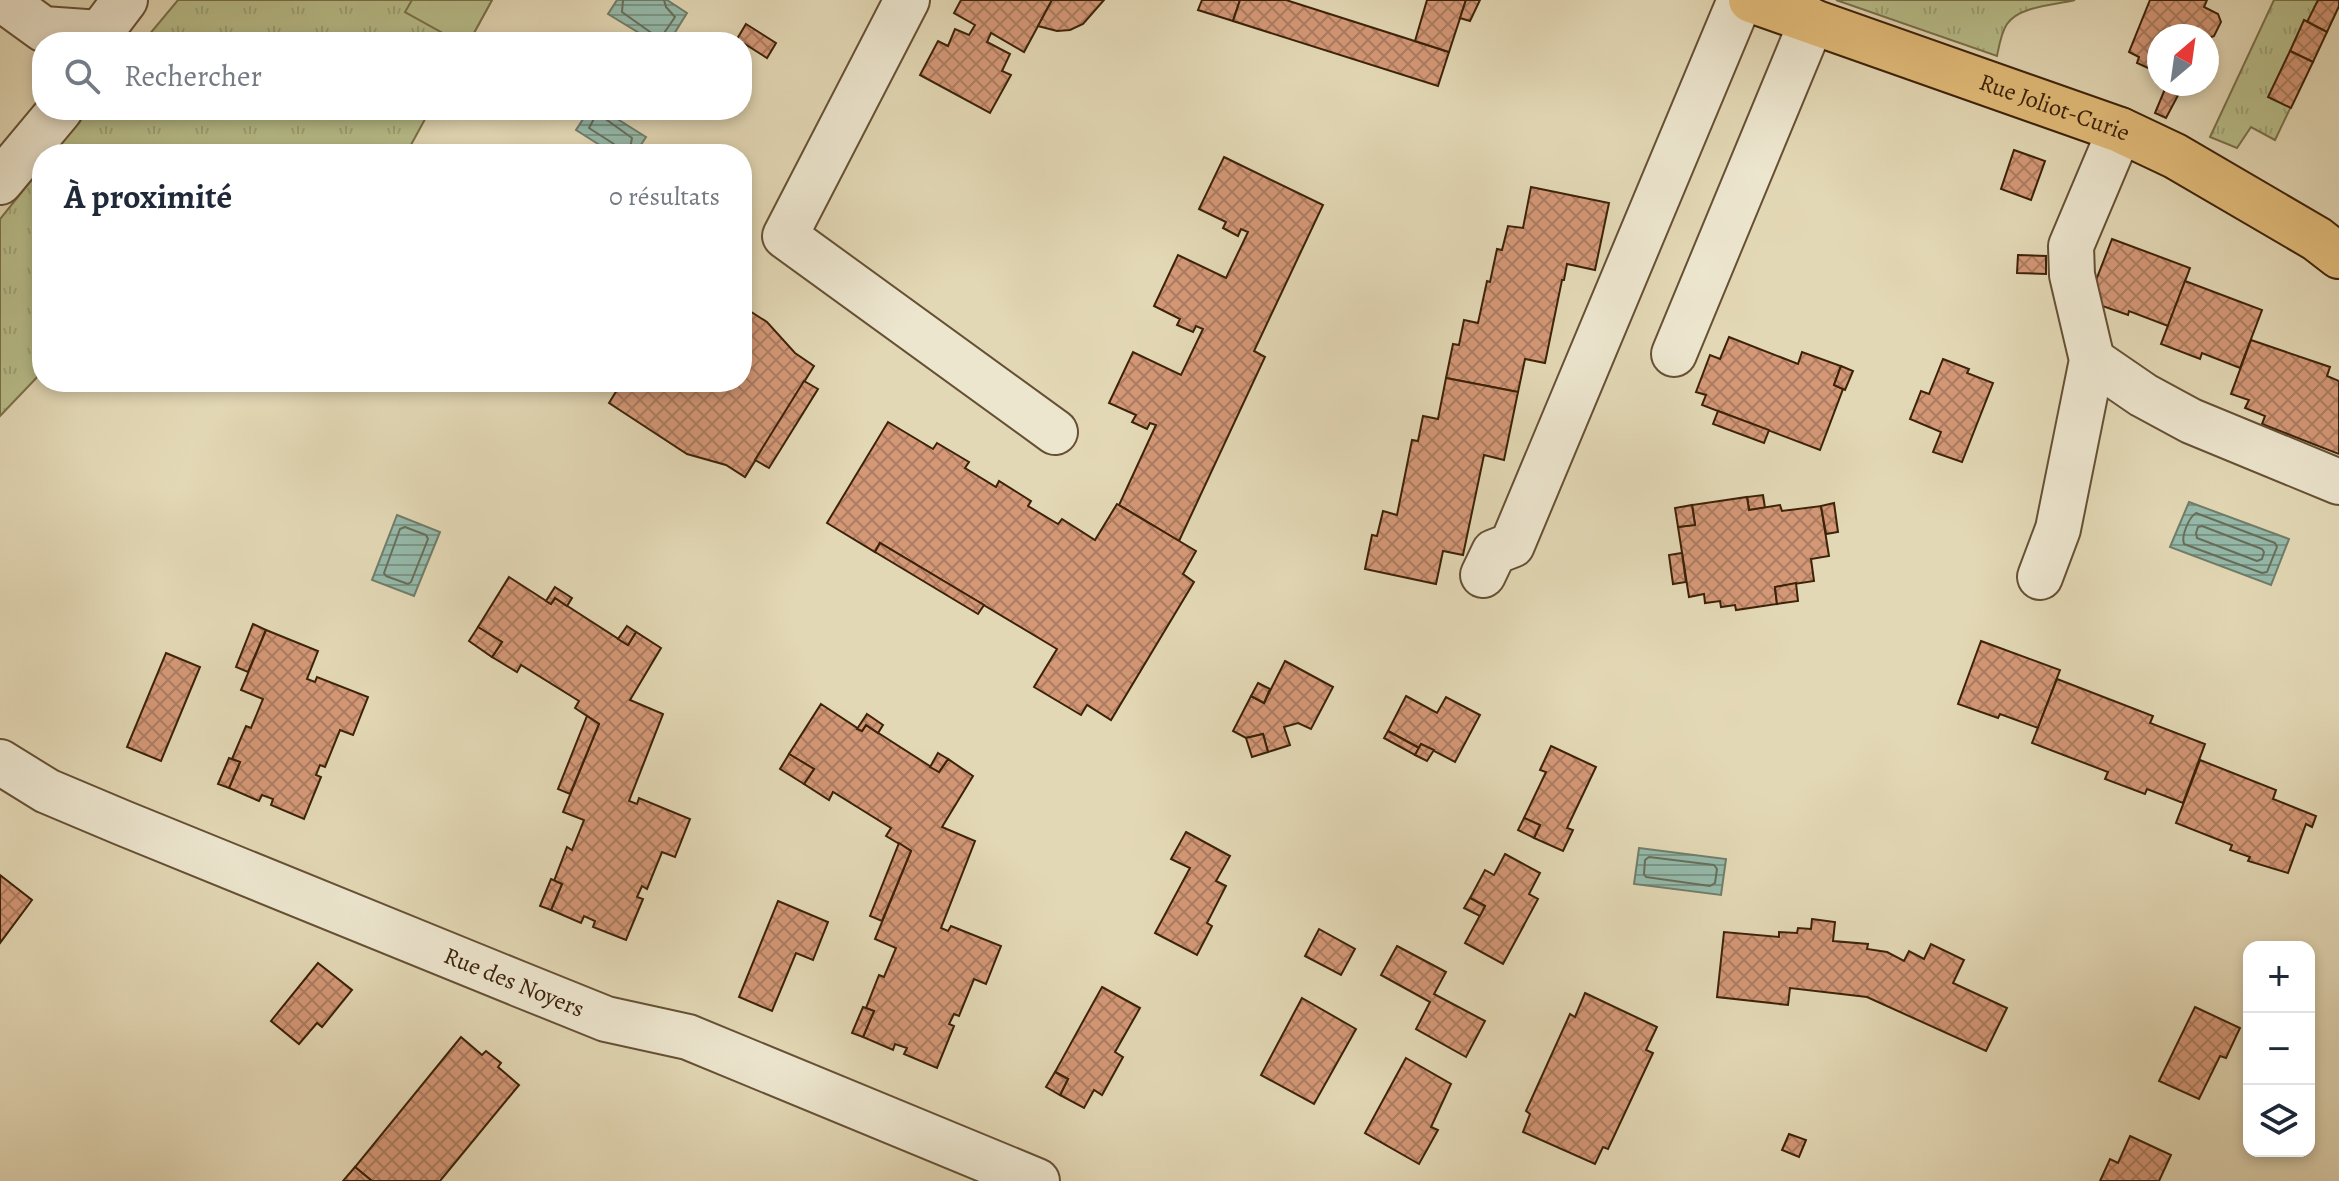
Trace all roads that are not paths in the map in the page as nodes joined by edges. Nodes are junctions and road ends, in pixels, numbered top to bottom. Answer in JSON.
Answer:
{"nodes":[{"id":1,"x":3,"y":0,"type":"edge"},
{"id":2,"x":907,"y":0,"type":"edge"},
{"id":3,"x":1740,"y":0,"type":"edge"},
{"id":4,"x":1751,"y":0,"type":"edge"},
{"id":5,"x":1812,"y":21,"type":"junction"},
{"id":6,"x":109,"y":25,"type":"edge"},
{"id":7,"x":52,"y":120,"type":"edge"},
{"id":8,"x":2120,"y":130,"type":"junction"},
{"id":9,"x":0,"y":182,"type":"edge"},
{"id":10,"x":2339,"y":256,"type":"edge"},
{"id":11,"x":1674,"y":354,"type":"dead end"},
{"id":12,"x":2092,"y":360,"type":"junction"},
{"id":13,"x":1055,"y":432,"type":"dead end"},
{"id":14,"x":2339,"y":482,"type":"edge"},
{"id":15,"x":1483,"y":575,"type":"dead end"},
{"id":16,"x":2040,"y":577,"type":"dead end"},
{"id":17,"x":0,"y":762,"type":"edge"},
{"id":18,"x":1037,"y":1181,"type":"edge"}],
"edges":[{"from":1,"to":6,"type":"street"},
{"from":2,"to":13,"type":"street"},
{"from":3,"to":15,"type":"street"},
{"from":4,"to":5,"type":"main road","name":"Rue Joliot-Curie"},
{"from":5,"to":8,"type":"main road","name":"Rue Joliot-Curie"},
{"from":5,"to":11,"type":"street"},
{"from":7,"to":9,"type":"street"},
{"from":8,"to":10,"type":"main road","name":"Rue Joliot-Curie"},
{"from":8,"to":12,"type":"street"},
{"from":12,"to":14,"type":"street"},
{"from":12,"to":16,"type":"street"},
{"from":17,"to":18,"type":"street","name":"Rue des Noyers"}]}
